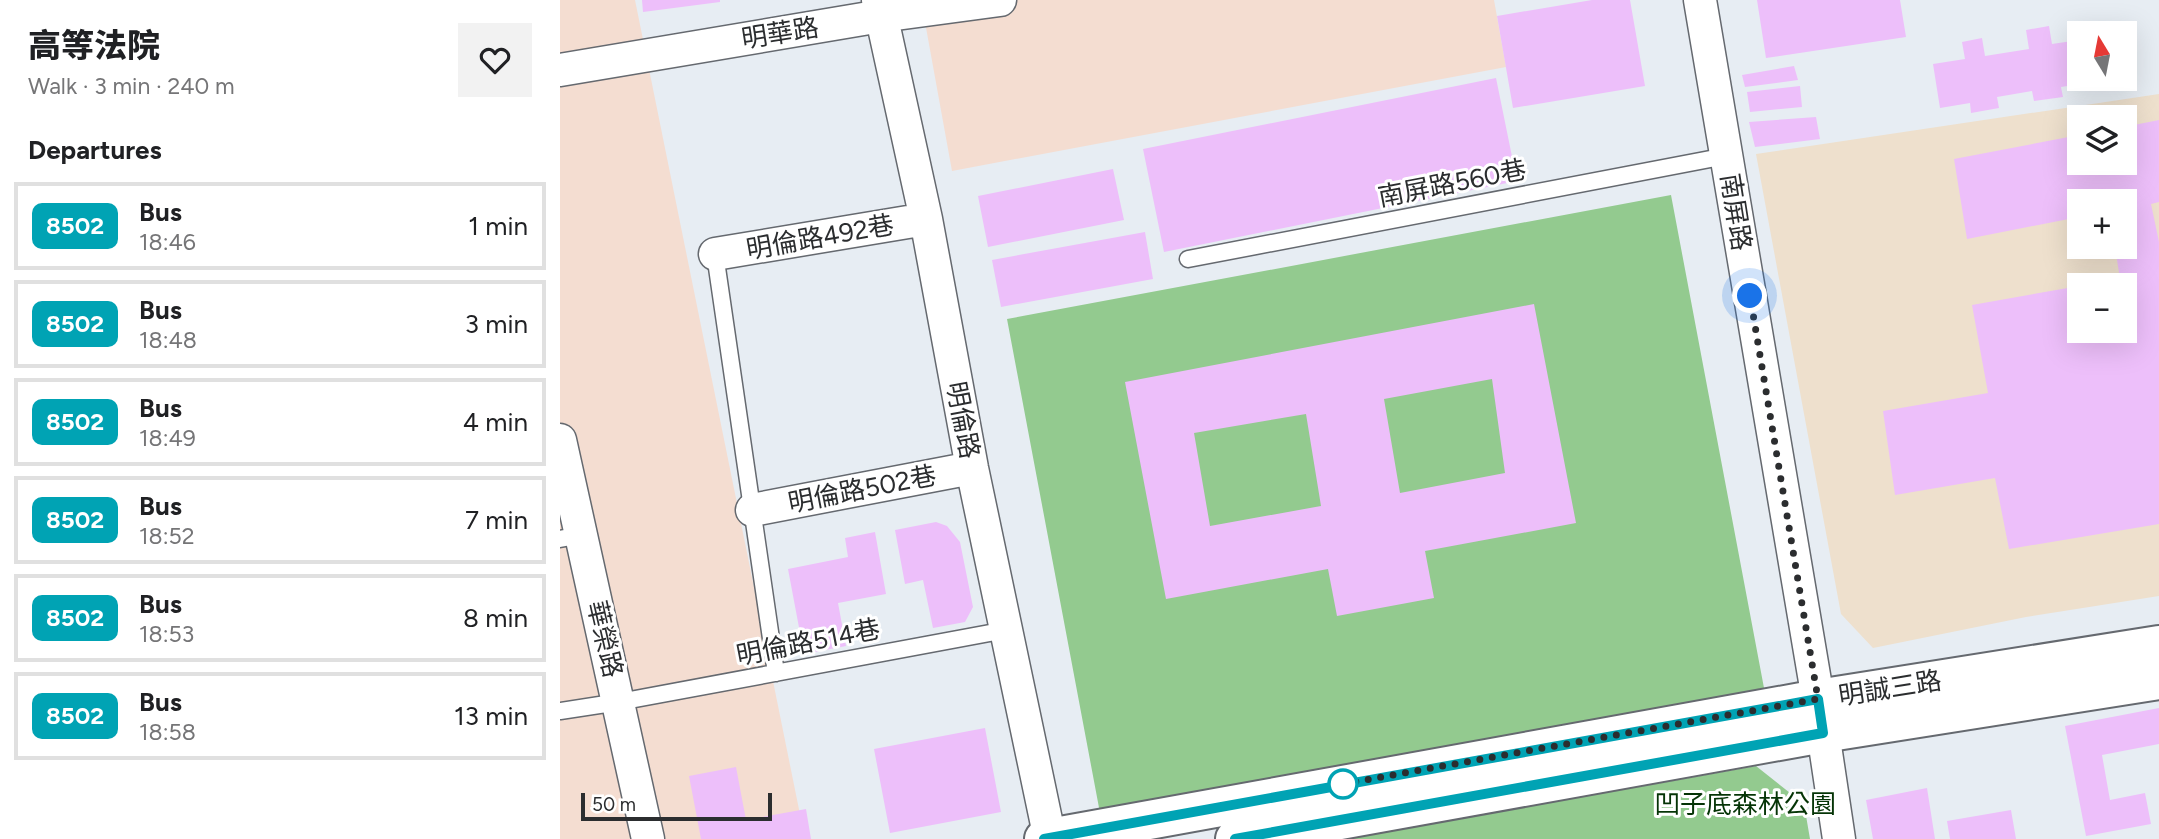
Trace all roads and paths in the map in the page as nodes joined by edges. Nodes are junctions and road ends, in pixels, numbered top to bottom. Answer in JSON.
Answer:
{"nodes":[{"id":1,"x":1000,"y":0,"type":"edge"},
{"id":2,"x":1700,"y":0,"type":"edge"},
{"id":3,"x":880,"y":8,"type":"edge"},
{"id":4,"x":560,"y":70,"type":"edge"},
{"id":5,"x":1726,"y":156,"type":"junction"},
{"id":6,"x":926,"y":219,"type":"junction"},
{"id":7,"x":715,"y":254,"type":"joint"},
{"id":8,"x":1188,"y":259,"type":"dead end"},
{"id":9,"x":560,"y":440,"type":"edge"},
{"id":10,"x":972,"y":468,"type":"junction"},
{"id":11,"x":752,"y":510,"type":"junction"},
{"id":12,"x":571,"y":537,"type":"edge"},
{"id":13,"x":1006,"y":630,"type":"junction"},
{"id":14,"x":2159,"y":645,"type":"edge"},
{"id":15,"x":776,"y":673,"type":"junction"},
{"id":16,"x":2159,"y":680,"type":"edge"},
{"id":17,"x":620,"y":702,"type":"junction"},
{"id":18,"x":560,"y":710,"type":"edge"},
{"id":19,"x":1820,"y":716,"type":"junction"},
{"id":20,"x":1670,"y":743,"type":"junction"},
{"id":21,"x":648,"y":839,"type":"edge"},
{"id":22,"x":1048,"y":839,"type":"edge"},
{"id":23,"x":1236,"y":839,"type":"edge"},
{"id":24,"x":1839,"y":839,"type":"edge"}],
"edges":[{"from":1,"to":3,"type":"street","name":"明華路"},
{"from":2,"to":5,"type":"street","name":"南屏路"},
{"from":3,"to":4,"type":"street","name":"明華路"},
{"from":3,"to":6,"type":"street","name":"明倫路"},
{"from":5,"to":8,"type":"lane","name":"南屏路560巷"},
{"from":5,"to":19,"type":"street","name":"南屏路"},
{"from":6,"to":7,"type":"street","name":"明倫路492巷"},
{"from":6,"to":10,"type":"street","name":"明倫路"},
{"from":7,"to":11,"type":"lane"},
{"from":9,"to":12,"type":"street","name":"華榮路"},
{"from":10,"to":11,"type":"street","name":"明倫路502巷"},
{"from":10,"to":13,"type":"street","name":"明倫路"},
{"from":11,"to":15,"type":"lane"},
{"from":12,"to":17,"type":"street","name":"華榮路"},
{"from":13,"to":15,"type":"lane","name":"明倫路514巷"},
{"from":13,"to":22,"type":"street","name":"明倫路"},
{"from":14,"to":19,"type":"street","name":"明誠三路"},
{"from":15,"to":17,"type":"lane","name":"明倫路514巷"},
{"from":16,"to":19,"type":"street","name":"明誠三路"},
{"from":17,"to":18,"type":"lane","name":"明倫路514巷"},
{"from":17,"to":21,"type":"street","name":"華榮路"},
{"from":19,"to":20,"type":"street","name":"明誠三路"},
{"from":19,"to":24,"type":"street","name":"南屏路"},
{"from":20,"to":22,"type":"street","name":"明誠三路"},
{"from":20,"to":23,"type":"street","name":"明誠三路"}]}
